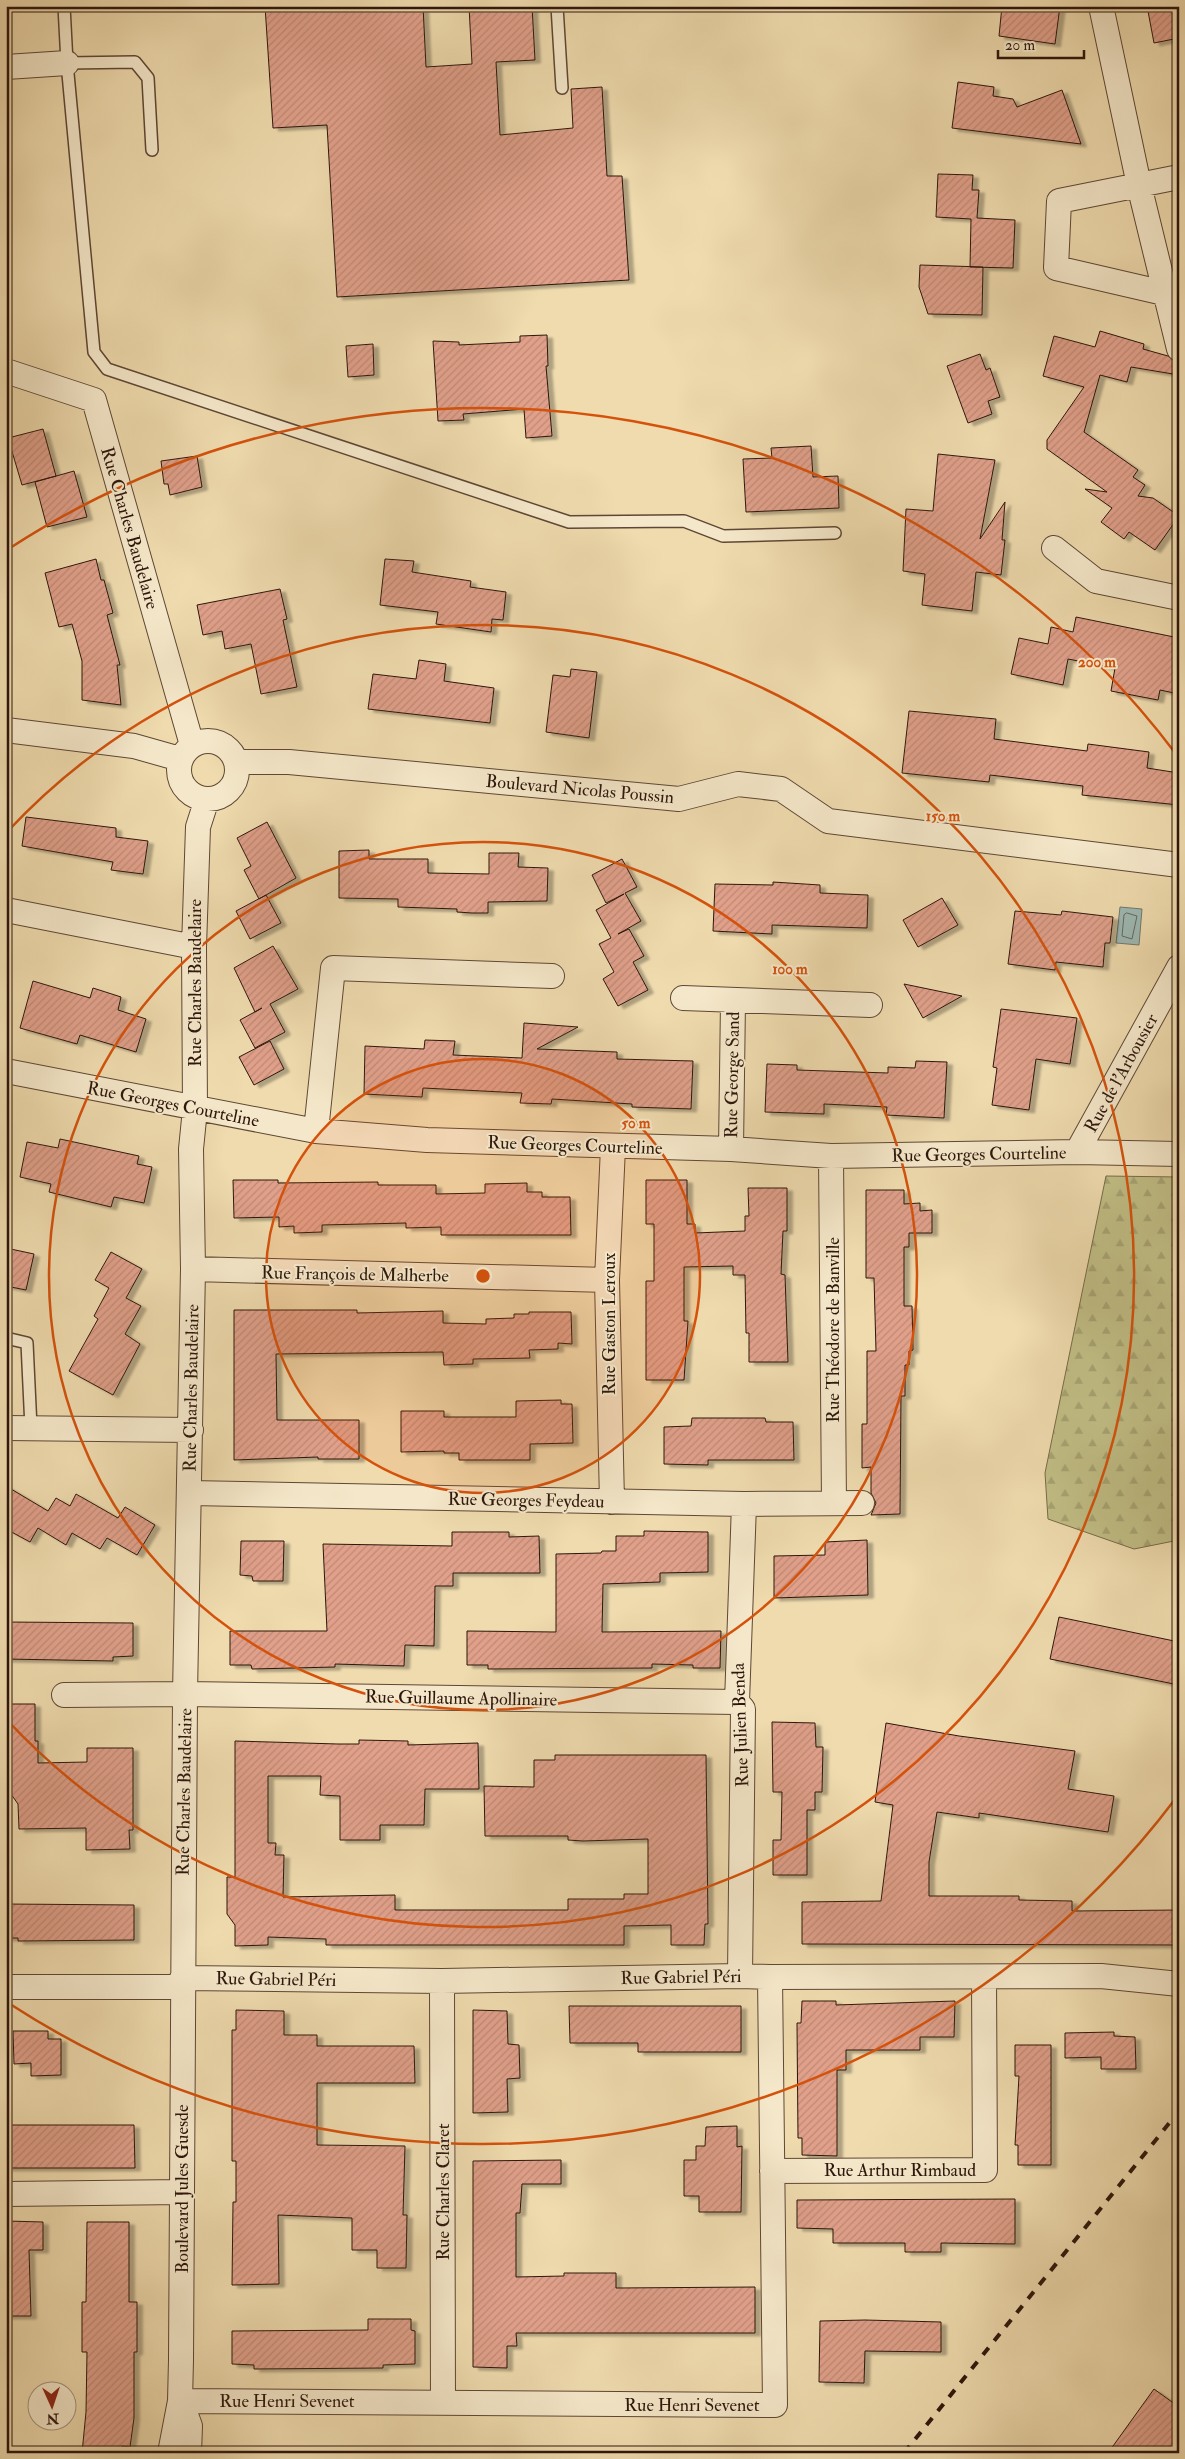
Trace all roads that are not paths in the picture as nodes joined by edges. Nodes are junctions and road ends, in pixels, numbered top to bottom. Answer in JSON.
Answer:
{"nodes":[{"id":1,"x":64,"y":6,"type":"edge"},
{"id":2,"x":557,"y":6,"type":"edge"},
{"id":3,"x":1101,"y":6,"type":"edge"},
{"id":4,"x":67,"y":63,"type":"junction"},
{"id":5,"x":6,"y":67,"type":"edge"},
{"id":6,"x":562,"y":88,"type":"dead end"},
{"id":7,"x":152,"y":150,"type":"dead end"},
{"id":8,"x":1179,"y":177,"type":"edge"},
{"id":9,"x":1139,"y":185,"type":"junction"},
{"id":10,"x":1164,"y":293,"type":"junction"},
{"id":11,"x":1179,"y":349,"type":"edge"},
{"id":12,"x":6,"y":371,"type":"edge"},
{"id":13,"x":835,"y":533,"type":"dead end"},
{"id":14,"x":1054,"y":548,"type":"dead end"},
{"id":15,"x":1179,"y":598,"type":"edge"},
{"id":16,"x":6,"y":730,"type":"edge"},
{"id":17,"x":186,"y":752,"type":"junction"},
{"id":18,"x":237,"y":762,"type":"junction"},
{"id":19,"x":207,"y":799,"type":"junction"},
{"id":20,"x":1179,"y":865,"type":"edge"},
{"id":21,"x":6,"y":910,"type":"edge"},
{"id":22,"x":194,"y":947,"type":"junction"},
{"id":23,"x":1179,"y":967,"type":"edge"},
{"id":24,"x":552,"y":976,"type":"dead end"},
{"id":25,"x":684,"y":998,"type":"dead end"},
{"id":26,"x":733,"y":1001,"type":"junction"},
{"id":27,"x":870,"y":1005,"type":"dead end"},
{"id":28,"x":6,"y":1071,"type":"edge"},
{"id":29,"x":195,"y":1109,"type":"junction"},
{"id":30,"x":316,"y":1131,"type":"junction"},
{"id":31,"x":613,"y":1146,"type":"junction"},
{"id":32,"x":731,"y":1149,"type":"junction"},
{"id":33,"x":1077,"y":1152,"type":"junction"},
{"id":34,"x":1179,"y":1154,"type":"edge"},
{"id":35,"x":831,"y":1156,"type":"junction"},
{"id":36,"x":192,"y":1269,"type":"junction"},
{"id":37,"x":607,"y":1280,"type":"junction"},
{"id":38,"x":6,"y":1338,"type":"edge"},
{"id":39,"x":6,"y":1428,"type":"edge"},
{"id":40,"x":31,"y":1428,"type":"junction"},
{"id":41,"x":191,"y":1430,"type":"junction"},
{"id":42,"x":190,"y":1493,"type":"junction"},
{"id":43,"x":612,"y":1502,"type":"junction"},
{"id":44,"x":834,"y":1503,"type":"junction"},
{"id":45,"x":862,"y":1503,"type":"dead end"},
{"id":46,"x":744,"y":1504,"type":"junction"},
{"id":47,"x":185,"y":1694,"type":"junction"},
{"id":48,"x":64,"y":1695,"type":"dead end"},
{"id":49,"x":737,"y":1702,"type":"junction"},
{"id":50,"x":740,"y":1976,"type":"junction"},
{"id":51,"x":984,"y":1977,"type":"junction"},
{"id":52,"x":770,"y":1978,"type":"junction"},
{"id":53,"x":442,"y":1981,"type":"junction"},
{"id":54,"x":183,"y":1982,"type":"junction"},
{"id":55,"x":1179,"y":1984,"type":"edge"},
{"id":56,"x":6,"y":1987,"type":"edge"},
{"id":57,"x":772,"y":2171,"type":"junction"},
{"id":58,"x":182,"y":2192,"type":"junction"},
{"id":59,"x":6,"y":2194,"type":"edge"},
{"id":60,"x":180,"y":2401,"type":"junction"},
{"id":61,"x":443,"y":2402,"type":"junction"},
{"id":62,"x":170,"y":2453,"type":"edge"},
{"id":63,"x":189,"y":2453,"type":"edge"}],
"edges":[{"from":1,"to":4,"type":"lane"},
{"from":2,"to":6,"type":"lane"},
{"from":3,"to":9,"type":"street"},
{"from":4,"to":5,"type":"street"},
{"from":4,"to":7,"type":"lane"},
{"from":4,"to":13,"type":"lane"},
{"from":8,"to":9,"type":"street"},
{"from":9,"to":10,"type":"street"},
{"from":9,"to":10,"type":"street"},
{"from":10,"to":11,"type":"street"},
{"from":12,"to":17,"type":"street","name":"Rue Charles Baudelaire"},
{"from":14,"to":15,"type":"street"},
{"from":16,"to":17,"type":"street"},
{"from":17,"to":18,"type":"street"},
{"from":17,"to":19,"type":"street"},
{"from":18,"to":19,"type":"street"},
{"from":18,"to":20,"type":"street","name":"Boulevard Nicolas Poussin"},
{"from":19,"to":22,"type":"street","name":"Rue Charles Baudelaire"},
{"from":21,"to":22,"type":"street"},
{"from":22,"to":29,"type":"street","name":"Rue Charles Baudelaire"},
{"from":23,"to":33,"type":"street","name":"Rue de l'Arbousier"},
{"from":24,"to":30,"type":"street"},
{"from":25,"to":26,"type":"street","name":"Rue George Sand"},
{"from":26,"to":27,"type":"street","name":"Rue George Sand"},
{"from":26,"to":32,"type":"street","name":"Rue George Sand"},
{"from":28,"to":29,"type":"street","name":"Rue Georges Courteline"},
{"from":29,"to":30,"type":"street","name":"Rue Georges Courteline"},
{"from":29,"to":36,"type":"street","name":"Rue Charles Baudelaire"},
{"from":30,"to":31,"type":"street","name":"Rue Georges Courteline"},
{"from":31,"to":32,"type":"street","name":"Rue Georges Courteline"},
{"from":31,"to":37,"type":"street","name":"Rue Gaston Leroux"},
{"from":32,"to":35,"type":"street","name":"Rue Georges Courteline"},
{"from":33,"to":34,"type":"street","name":"Rue Georges Courteline"},
{"from":33,"to":35,"type":"street","name":"Rue Georges Courteline"},
{"from":35,"to":44,"type":"street","name":"Rue Théodore de Banville"},
{"from":36,"to":37,"type":"street","name":"Rue François de Malherbe"},
{"from":36,"to":41,"type":"street","name":"Rue Charles Baudelaire"},
{"from":37,"to":43,"type":"street","name":"Rue Gaston Leroux"},
{"from":38,"to":40,"type":"lane"},
{"from":39,"to":40,"type":"street"},
{"from":40,"to":41,"type":"street"},
{"from":41,"to":42,"type":"street","name":"Rue Charles Baudelaire"},
{"from":42,"to":43,"type":"street","name":"Rue Georges Feydeau"},
{"from":42,"to":47,"type":"street","name":"Rue Charles Baudelaire"},
{"from":43,"to":46,"type":"street","name":"Rue Georges Feydeau"},
{"from":44,"to":45,"type":"street","name":"Rue Georges Feydeau"},
{"from":44,"to":46,"type":"street","name":"Rue Georges Feydeau"},
{"from":46,"to":49,"type":"street","name":"Rue Julien Benda"},
{"from":47,"to":48,"type":"street","name":"Rue Guillaume Apollinaire"},
{"from":47,"to":49,"type":"street","name":"Rue Guillaume Apollinaire"},
{"from":47,"to":54,"type":"street","name":"Rue Charles Baudelaire"},
{"from":49,"to":50,"type":"street","name":"Rue Julien Benda"},
{"from":50,"to":52,"type":"street","name":"Rue Gabriel Péri"},
{"from":50,"to":53,"type":"street","name":"Rue Gabriel Péri"},
{"from":51,"to":52,"type":"street","name":"Rue Gabriel Péri"},
{"from":51,"to":55,"type":"street","name":"Rue Gabriel Péri"},
{"from":51,"to":57,"type":"street","name":"Rue Arthur Rimbaud"},
{"from":52,"to":57,"type":"street","name":"Rue Henri Sevenet"},
{"from":53,"to":54,"type":"street","name":"Rue Gabriel Péri"},
{"from":53,"to":61,"type":"street","name":"Rue Charles Claret"},
{"from":54,"to":56,"type":"street","name":"Rue Gabriel Péri"},
{"from":54,"to":58,"type":"street","name":"Boulevard Jules Guesde"},
{"from":57,"to":61,"type":"street","name":"Rue Henri Sevenet"},
{"from":58,"to":59,"type":"street"},
{"from":58,"to":60,"type":"street","name":"Boulevard Jules Guesde"},
{"from":60,"to":61,"type":"street","name":"Rue Henri Sevenet"},
{"from":60,"to":62,"type":"street","name":"Boulevard Jules Guesde"},
{"from":60,"to":63,"type":"street","name":"Boulevard Jules Guesde"}]}
